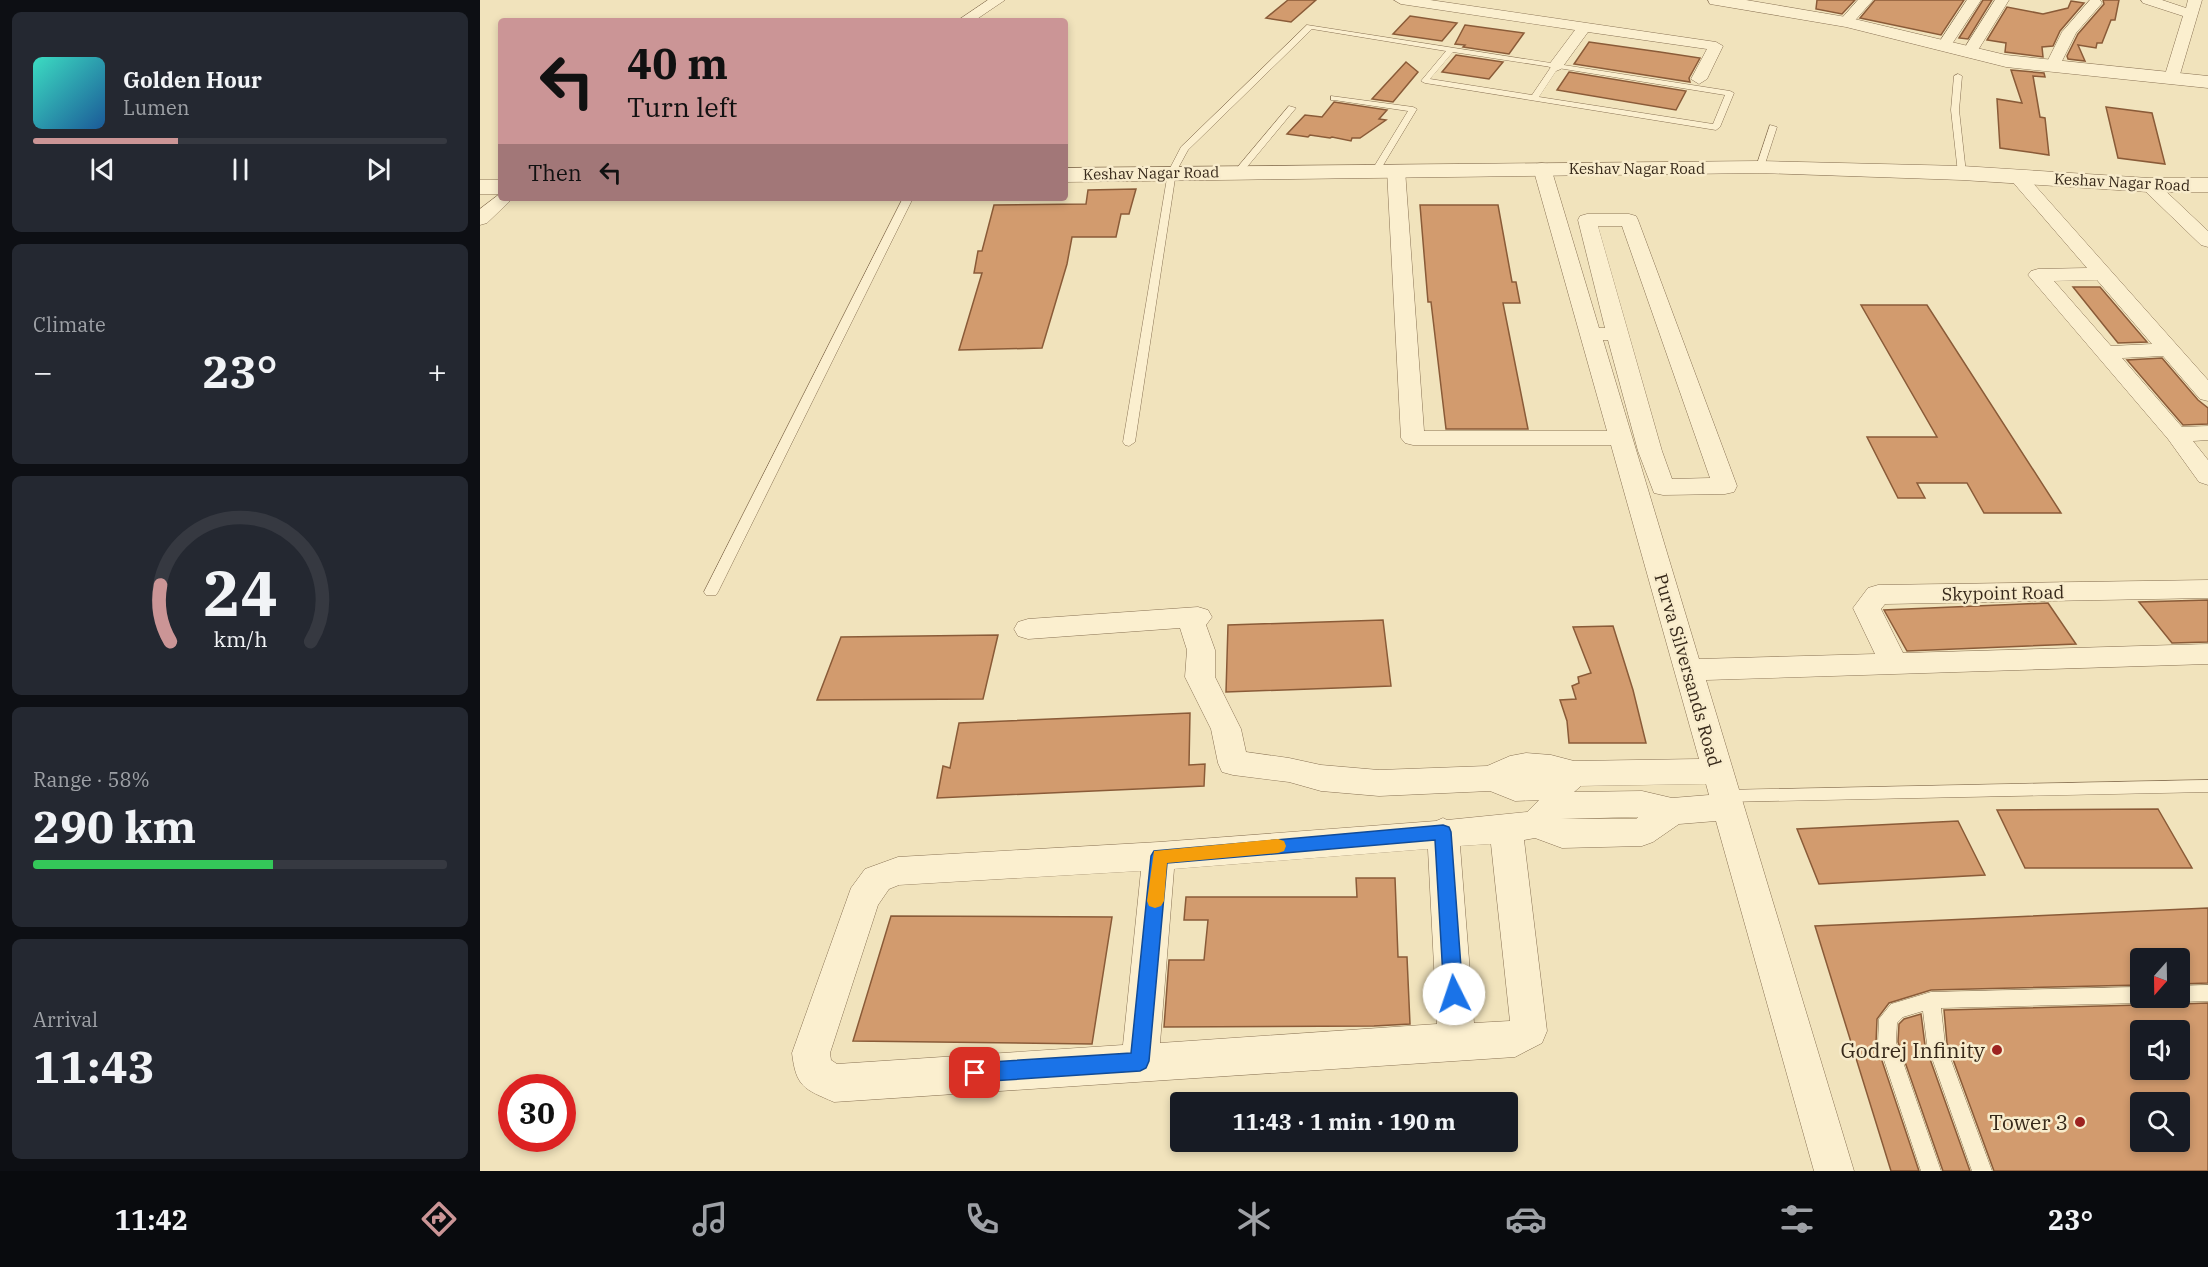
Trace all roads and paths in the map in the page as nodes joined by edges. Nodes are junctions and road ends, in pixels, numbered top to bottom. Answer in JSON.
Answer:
{"nodes":[{"id":1,"x":998,"y":0,"type":"edge"},
{"id":2,"x":1401,"y":0,"type":"edge"},
{"id":3,"x":1716,"y":0,"type":"edge"},
{"id":4,"x":1866,"y":0,"type":"edge"},
{"id":5,"x":1974,"y":0,"type":"edge"},
{"id":6,"x":2002,"y":0,"type":"edge"},
{"id":7,"x":2148,"y":0,"type":"edge"},
{"id":8,"x":2095,"y":3,"type":"dead end"},
{"id":9,"x":2192,"y":7,"type":"edge"},
{"id":10,"x":969,"y":18,"type":"edge"},
{"id":11,"x":1846,"y":22,"type":"junction"},
{"id":12,"x":1584,"y":27,"type":"junction"},
{"id":13,"x":1945,"y":45,"type":"junction"},
{"id":14,"x":1451,"y":49,"type":"junction"},
{"id":15,"x":1970,"y":52,"type":"junction"},
{"id":16,"x":1556,"y":66,"type":"junction"},
{"id":17,"x":2053,"y":66,"type":"junction"},
{"id":18,"x":1958,"y":76,"type":"dead end"},
{"id":19,"x":2172,"y":78,"type":"junction"},
{"id":20,"x":1699,"y":79,"type":"dead end"},
{"id":21,"x":2208,"y":82,"type":"edge"},
{"id":22,"x":1334,"y":98,"type":"dead end"},
{"id":23,"x":1534,"y":98,"type":"junction"},
{"id":24,"x":1292,"y":108,"type":"dead end"},
{"id":25,"x":1773,"y":127,"type":"dead end"},
{"id":26,"x":1760,"y":167,"type":"junction"},
{"id":27,"x":1542,"y":168,"type":"junction"},
{"id":28,"x":1386,"y":170,"type":"junction"},
{"id":29,"x":1239,"y":171,"type":"junction"},
{"id":30,"x":1172,"y":172,"type":"junction"},
{"id":31,"x":1962,"y":173,"type":"junction"},
{"id":32,"x":1068,"y":176,"type":"edge"},
{"id":33,"x":2016,"y":176,"type":"junction"},
{"id":34,"x":2149,"y":185,"type":"junction"},
{"id":35,"x":2208,"y":185,"type":"edge"},
{"id":36,"x":480,"y":187,"type":"edge"},
{"id":37,"x":498,"y":187,"type":"edge"},
{"id":38,"x":501,"y":201,"type":"edge"},
{"id":39,"x":906,"y":201,"type":"edge"},
{"id":40,"x":480,"y":219,"type":"edge"},
{"id":41,"x":2208,"y":241,"type":"edge"},
{"id":42,"x":2102,"y":274,"type":"junction"},
{"id":43,"x":1590,"y":334,"type":"junction"},
{"id":44,"x":1617,"y":334,"type":"junction"},
{"id":45,"x":2169,"y":349,"type":"junction"},
{"id":46,"x":2106,"y":353,"type":"junction"},
{"id":47,"x":2208,"y":394,"type":"edge"},
{"id":48,"x":2208,"y":433,"type":"edge"},
{"id":49,"x":2176,"y":434,"type":"junction"},
{"id":50,"x":1620,"y":438,"type":"junction"},
{"id":51,"x":1129,"y":442,"type":"dead end"},
{"id":52,"x":2208,"y":477,"type":"edge"},
{"id":53,"x":2208,"y":589,"type":"edge"},
{"id":54,"x":711,"y":592,"type":"dead end"},
{"id":55,"x":1028,"y":629,"type":"dead end"},
{"id":56,"x":2208,"y":654,"type":"edge"},
{"id":57,"x":1894,"y":663,"type":"junction"},
{"id":58,"x":1688,"y":670,"type":"junction"},
{"id":59,"x":2208,"y":786,"type":"edge"},
{"id":60,"x":1724,"y":792,"type":"junction"},
{"id":61,"x":1521,"y":826,"type":"junction"},
{"id":62,"x":1443,"y":832,"type":"junction"},
{"id":63,"x":1160,"y":856,"type":"junction"},
{"id":64,"x":2208,"y":993,"type":"edge"},
{"id":65,"x":2190,"y":994,"type":"edge"},
{"id":66,"x":2130,"y":995,"type":"edge"},
{"id":67,"x":1931,"y":1000,"type":"junction"},
{"id":68,"x":1456,"y":1041,"type":"junction"},
{"id":69,"x":1140,"y":1061,"type":"junction"},
{"id":70,"x":1834,"y":1171,"type":"edge"},
{"id":71,"x":1930,"y":1171,"type":"edge"},
{"id":72,"x":1982,"y":1171,"type":"edge"}],
"edges":[{"from":1,"to":10,"type":"street"},
{"from":2,"to":12,"type":"street"},
{"from":3,"to":11,"type":"street"},
{"from":4,"to":11,"type":"street"},
{"from":5,"to":13,"type":"street"},
{"from":6,"to":15,"type":"street"},
{"from":7,"to":9,"type":"street"},
{"from":8,"to":17,"type":"street"},
{"from":9,"to":19,"type":"street"},
{"from":11,"to":13,"type":"street"},
{"from":12,"to":16,"type":"street"},
{"from":12,"to":20,"type":"street"},
{"from":13,"to":15,"type":"street"},
{"from":14,"to":16,"type":"lane"},
{"from":14,"to":23,"type":"lane"},
{"from":14,"to":30,"type":"lane"},
{"from":15,"to":17,"type":"street"},
{"from":16,"to":23,"type":"lane"},
{"from":16,"to":23,"type":"lane"},
{"from":17,"to":19,"type":"street"},
{"from":18,"to":31,"type":"lane"},
{"from":19,"to":21,"type":"street"},
{"from":22,"to":28,"type":"lane"},
{"from":24,"to":29,"type":"lane"},
{"from":25,"to":26,"type":"lane"},
{"from":26,"to":27,"type":"street","name":"Keshav Nagar Road"},
{"from":26,"to":31,"type":"street","name":"Keshav Nagar Road"},
{"from":27,"to":28,"type":"street","name":"Keshav Nagar Road"},
{"from":27,"to":43,"type":"street","name":"Purva Silversands Road"},
{"from":28,"to":29,"type":"street","name":"Keshav Nagar Road"},
{"from":28,"to":50,"type":"street"},
{"from":29,"to":30,"type":"street","name":"Keshav Nagar Road"},
{"from":30,"to":32,"type":"street","name":"Keshav Nagar Road"},
{"from":30,"to":51,"type":"lane"},
{"from":31,"to":33,"type":"street","name":"Keshav Nagar Road"},
{"from":33,"to":34,"type":"street","name":"Keshav Nagar Road"},
{"from":33,"to":42,"type":"street"},
{"from":34,"to":35,"type":"street","name":"Keshav Nagar Road"},
{"from":34,"to":41,"type":"street"},
{"from":36,"to":37,"type":"street"},
{"from":38,"to":40,"type":"street"},
{"from":39,"to":54,"type":"lane"},
{"from":42,"to":45,"type":"street"},
{"from":42,"to":46,"type":"street"},
{"from":43,"to":44,"type":"street"},
{"from":43,"to":50,"type":"street","name":"Purva Silversands Road"},
{"from":44,"to":44,"type":"street"},
{"from":45,"to":46,"type":"street"},
{"from":45,"to":47,"type":"street"},
{"from":46,"to":49,"type":"street"},
{"from":48,"to":49,"type":"street"},
{"from":49,"to":52,"type":"street"},
{"from":50,"to":58,"type":"street","name":"Purva Silversands Road"},
{"from":53,"to":57,"type":"street","name":"Skypoint Road"},
{"from":55,"to":60,"type":"street"},
{"from":56,"to":57,"type":"street"},
{"from":57,"to":58,"type":"street"},
{"from":58,"to":60,"type":"street","name":"Purva Silversands Road"},
{"from":59,"to":60,"type":"lane"},
{"from":60,"to":61,"type":"street"},
{"from":60,"to":70,"type":"street","name":"Purva Silversands Road"},
{"from":61,"to":62,"type":"street"},
{"from":61,"to":68,"type":"street"},
{"from":62,"to":63,"type":"street"},
{"from":62,"to":68,"type":"street"},
{"from":63,"to":69,"type":"street"},
{"from":63,"to":69,"type":"street"},
{"from":64,"to":65,"type":"lane"},
{"from":66,"to":67,"type":"lane"},
{"from":67,"to":71,"type":"lane"},
{"from":67,"to":72,"type":"lane"},
{"from":68,"to":69,"type":"street"}]}
